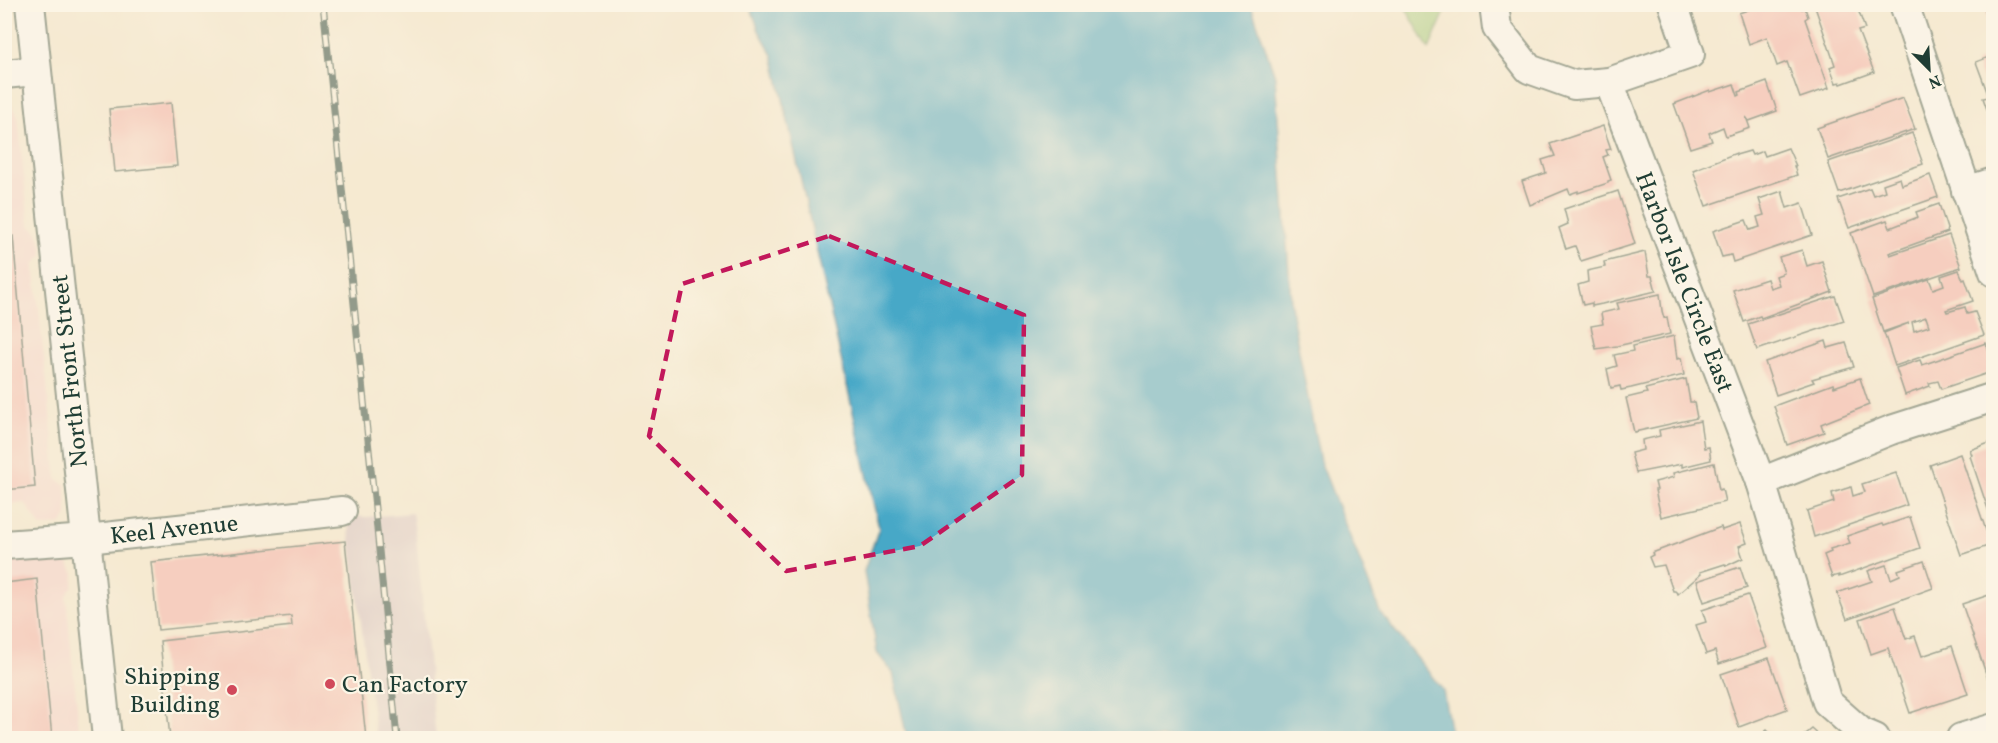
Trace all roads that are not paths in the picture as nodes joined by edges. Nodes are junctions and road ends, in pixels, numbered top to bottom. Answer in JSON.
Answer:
{"nodes":[{"id":1,"x":30,"y":4,"type":"edge"},
{"id":2,"x":1494,"y":4,"type":"edge"},
{"id":3,"x":1673,"y":4,"type":"edge"},
{"id":4,"x":1904,"y":4,"type":"edge"},
{"id":5,"x":36,"y":71,"type":"junction"},
{"id":6,"x":4,"y":74,"type":"edge"},
{"id":7,"x":1609,"y":82,"type":"junction"},
{"id":8,"x":1994,"y":182,"type":"edge"},
{"id":9,"x":1966,"y":191,"type":"junction"},
{"id":10,"x":1994,"y":272,"type":"edge"},
{"id":11,"x":1994,"y":397,"type":"edge"},
{"id":12,"x":1761,"y":482,"type":"junction"},
{"id":13,"x":342,"y":510,"type":"dead end"},
{"id":14,"x":87,"y":539,"type":"junction"},
{"id":15,"x":4,"y":545,"type":"edge"},
{"id":16,"x":1994,"y":728,"type":"edge"},
{"id":17,"x":107,"y":738,"type":"edge"},
{"id":18,"x":1875,"y":738,"type":"edge"},
{"id":19,"x":1961,"y":738,"type":"edge"}],
"edges":[{"from":1,"to":5,"type":"street","name":"North Front Street"},
{"from":2,"to":7,"type":"street"},
{"from":3,"to":7,"type":"street"},
{"from":4,"to":9,"type":"street"},
{"from":5,"to":6,"type":"street"},
{"from":5,"to":14,"type":"street","name":"North Front Street"},
{"from":7,"to":12,"type":"street","name":"Harbor Isle Circle East"},
{"from":8,"to":9,"type":"street"},
{"from":9,"to":10,"type":"street"},
{"from":11,"to":12,"type":"street"},
{"from":12,"to":18,"type":"street","name":"Harbor Isle Circle East"},
{"from":13,"to":14,"type":"street","name":"Keel Avenue"},
{"from":14,"to":15,"type":"street","name":"Keel Avenue"},
{"from":14,"to":17,"type":"street","name":"North Front Street"},
{"from":16,"to":19,"type":"street"}]}
